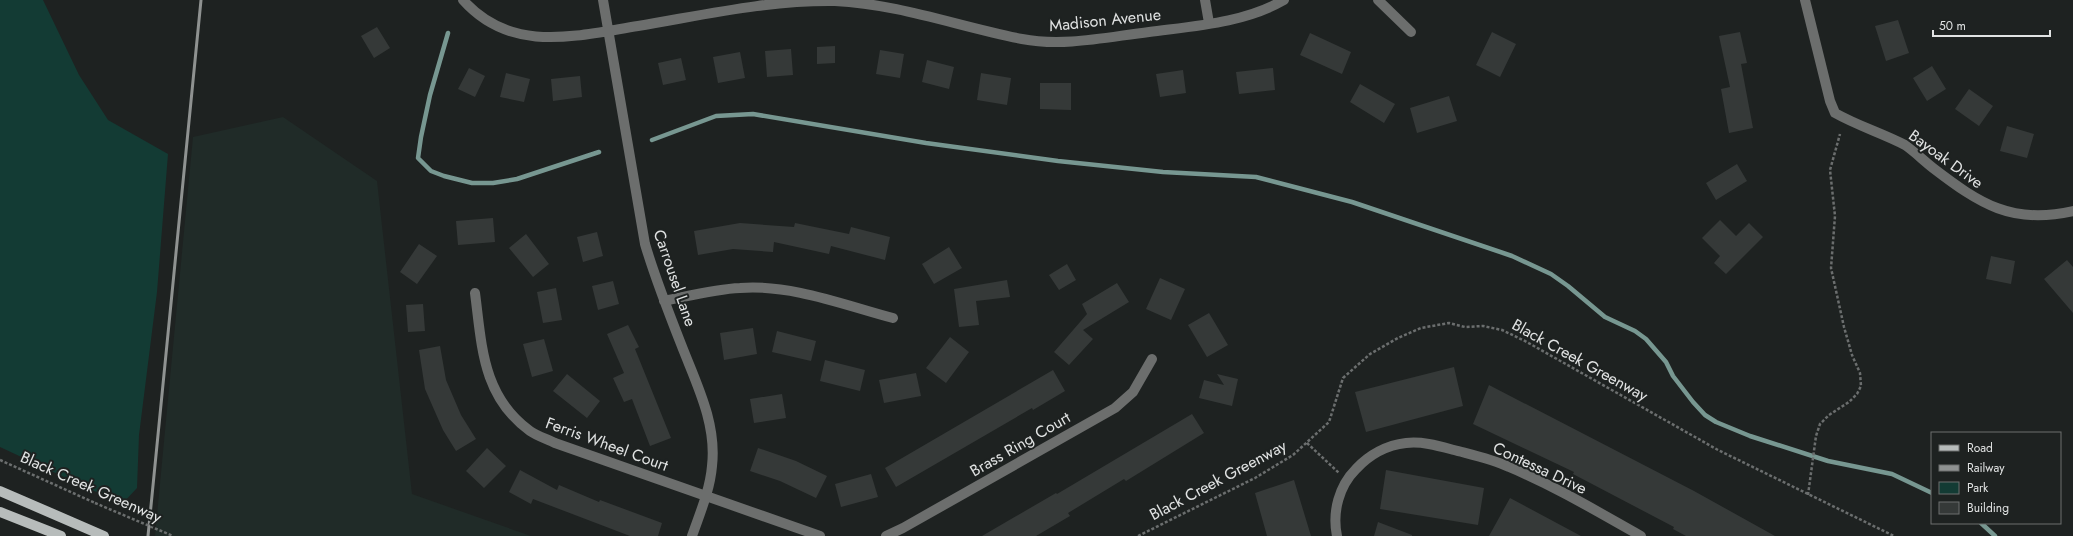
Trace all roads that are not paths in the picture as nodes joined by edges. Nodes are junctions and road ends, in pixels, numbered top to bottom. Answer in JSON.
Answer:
{"nodes":[{"id":1,"x":463,"y":0,"type":"edge"},
{"id":2,"x":603,"y":0,"type":"edge"},
{"id":3,"x":1205,"y":0,"type":"edge"},
{"id":4,"x":1284,"y":0,"type":"edge"},
{"id":5,"x":1378,"y":0,"type":"edge"},
{"id":6,"x":1805,"y":0,"type":"edge"},
{"id":7,"x":1210,"y":23,"type":"junction"},
{"id":8,"x":608,"y":30,"type":"junction"},
{"id":9,"x":1411,"y":32,"type":"dead end"},
{"id":10,"x":2073,"y":211,"type":"edge"},
{"id":11,"x":475,"y":293,"type":"dead end"},
{"id":12,"x":664,"y":301,"type":"junction"},
{"id":13,"x":893,"y":318,"type":"dead end"},
{"id":14,"x":1152,"y":360,"type":"dead end"},
{"id":15,"x":0,"y":491,"type":"edge"},
{"id":16,"x":706,"y":497,"type":"junction"},
{"id":17,"x":0,"y":512,"type":"edge"},
{"id":18,"x":61,"y":536,"type":"edge"},
{"id":19,"x":104,"y":536,"type":"edge"},
{"id":20,"x":692,"y":536,"type":"edge"},
{"id":21,"x":820,"y":536,"type":"edge"},
{"id":22,"x":886,"y":536,"type":"edge"},
{"id":23,"x":1337,"y":536,"type":"edge"},
{"id":24,"x":1641,"y":536,"type":"edge"}],
"edges":[{"from":1,"to":8,"type":"street","name":"Madison Avenue"},
{"from":2,"to":8,"type":"street","name":"Carrousel Lane"},
{"from":3,"to":7,"type":"street"},
{"from":4,"to":7,"type":"street","name":"Madison Avenue"},
{"from":5,"to":9,"type":"street"},
{"from":6,"to":10,"type":"street","name":"Bayoak Drive"},
{"from":7,"to":8,"type":"street","name":"Madison Avenue"},
{"from":8,"to":12,"type":"street","name":"Carrousel Lane"},
{"from":11,"to":16,"type":"street","name":"Ferris Wheel Court"},
{"from":12,"to":13,"type":"street"},
{"from":12,"to":16,"type":"street","name":"Carrousel Lane"},
{"from":14,"to":22,"type":"street","name":"Brass Ring Court"},
{"from":15,"to":19,"type":"main road"},
{"from":16,"to":20,"type":"street","name":"Carrousel Lane"},
{"from":16,"to":21,"type":"street"},
{"from":17,"to":18,"type":"main road"},
{"from":23,"to":24,"type":"street","name":"Contessa Drive"}]}
